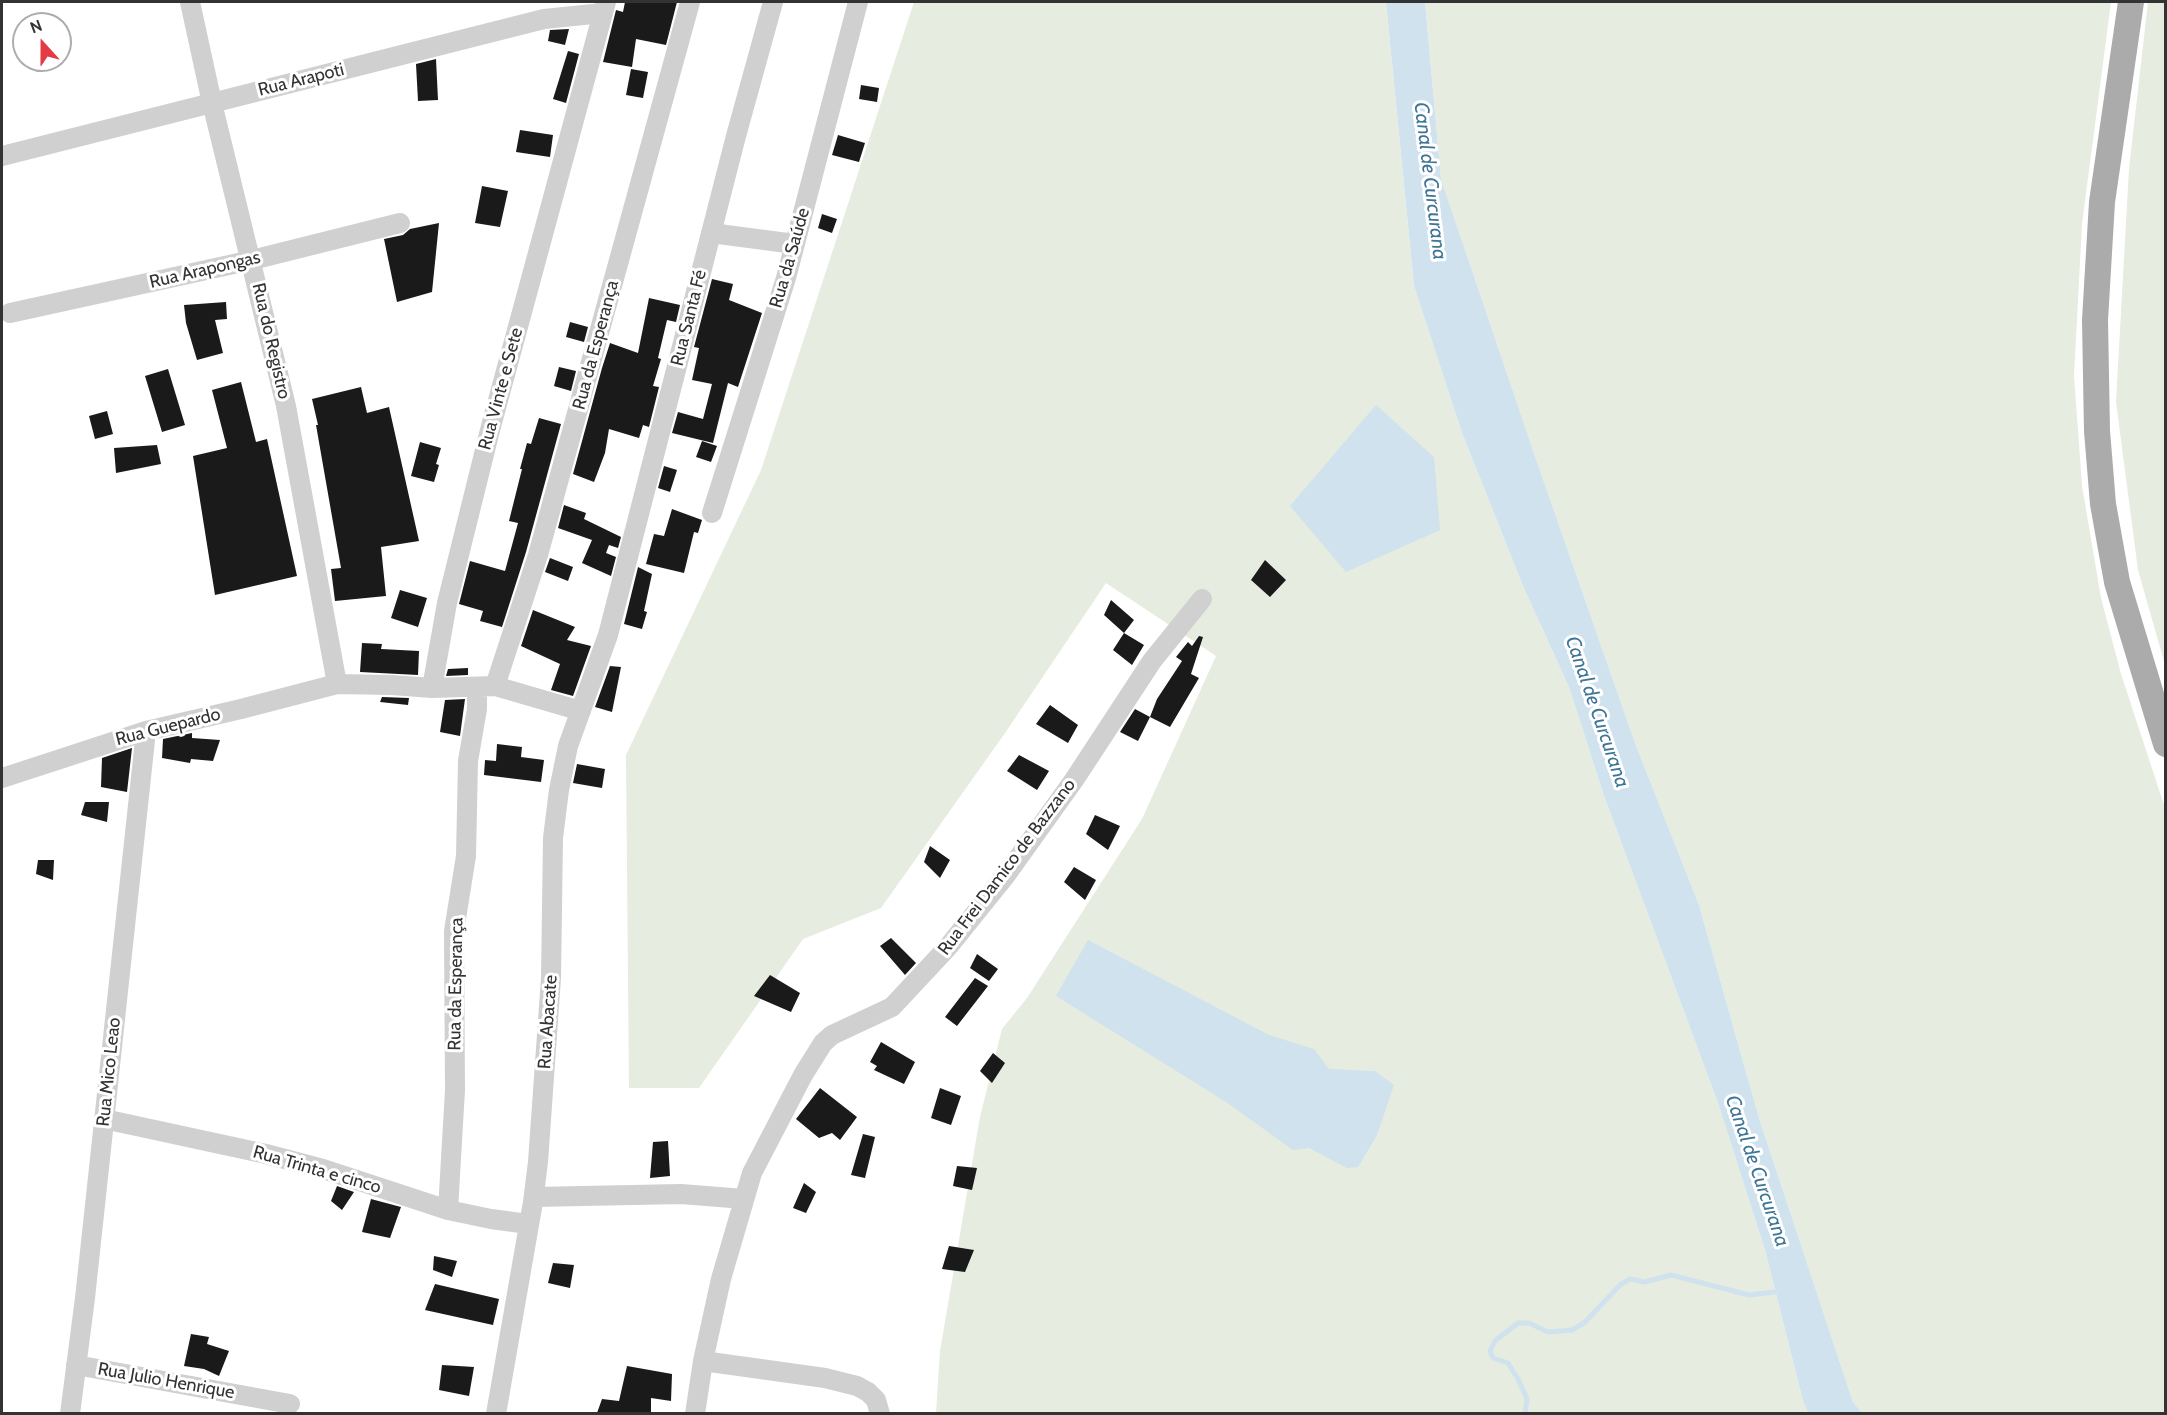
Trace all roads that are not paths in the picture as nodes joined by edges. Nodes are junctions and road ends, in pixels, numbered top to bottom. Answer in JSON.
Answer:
{"nodes":[{"id":1,"x":190,"y":2,"type":"edge"},
{"id":2,"x":690,"y":2,"type":"edge"},
{"id":3,"x":773,"y":2,"type":"edge"},
{"id":4,"x":858,"y":2,"type":"edge"},
{"id":5,"x":2132,"y":2,"type":"edge"},
{"id":6,"x":604,"y":7,"type":"edge"},
{"id":7,"x":212,"y":103,"type":"junction"},
{"id":8,"x":2,"y":156,"type":"edge"},
{"id":9,"x":400,"y":224,"type":"dead end"},
{"id":10,"x":711,"y":233,"type":"junction"},
{"id":11,"x":795,"y":244,"type":"junction"},
{"id":12,"x":252,"y":260,"type":"junction"},
{"id":13,"x":10,"y":313,"type":"dead end"},
{"id":14,"x":712,"y":513,"type":"dead end"},
{"id":15,"x":1202,"y":599,"type":"dead end"},
{"id":16,"x":608,"y":634,"type":"joint"},
{"id":17,"x":337,"y":684,"type":"junction"},
{"id":18,"x":486,"y":686,"type":"junction"},
{"id":19,"x":432,"y":688,"type":"junction"},
{"id":20,"x":581,"y":711,"type":"junction"},
{"id":21,"x":146,"y":730,"type":"junction"},
{"id":22,"x":2166,"y":744,"type":"edge"},
{"id":23,"x":2,"y":778,"type":"edge"},
{"id":24,"x":104,"y":1119,"type":"junction"},
{"id":25,"x":534,"y":1197,"type":"junction"},
{"id":26,"x":744,"y":1199,"type":"junction"},
{"id":27,"x":448,"y":1210,"type":"junction"},
{"id":28,"x":528,"y":1224,"type":"junction"},
{"id":29,"x":703,"y":1361,"type":"junction"},
{"id":30,"x":76,"y":1365,"type":"junction"},
{"id":31,"x":290,"y":1404,"type":"dead end"},
{"id":32,"x":878,"y":1406,"type":"edge"},
{"id":33,"x":70,"y":1413,"type":"edge"},
{"id":34,"x":496,"y":1413,"type":"edge"},
{"id":35,"x":695,"y":1413,"type":"edge"}],
"edges":[{"from":1,"to":7,"type":"street","name":"Rua do Registro"},
{"from":2,"to":18,"type":"street","name":"Rua da Esperança"},
{"from":3,"to":10,"type":"street","name":"Rua Santa Fé"},
{"from":4,"to":11,"type":"street","name":"Rua da Saúde"},
{"from":5,"to":22,"type":"main road"},
{"from":6,"to":7,"type":"street","name":"Rua Arapoti"},
{"from":6,"to":19,"type":"street","name":"Rua Vinte e Sete"},
{"from":7,"to":8,"type":"street","name":"Rua Arapoti"},
{"from":7,"to":12,"type":"street","name":"Rua do Registro"},
{"from":9,"to":12,"type":"street","name":"Rua Arapongas"},
{"from":10,"to":11,"type":"street"},
{"from":10,"to":16,"type":"street","name":"Rua Santa Fé"},
{"from":11,"to":14,"type":"street","name":"Rua da Saúde"},
{"from":12,"to":13,"type":"street","name":"Rua Arapongas"},
{"from":12,"to":17,"type":"street","name":"Rua do Registro"},
{"from":15,"to":26,"type":"street","name":"Rua Frei Damico de Bazzano"},
{"from":16,"to":20,"type":"street","name":"Rua Abacate"},
{"from":17,"to":19,"type":"street"},
{"from":17,"to":21,"type":"street","name":"Rua Guepardo"},
{"from":18,"to":19,"type":"street"},
{"from":18,"to":20,"type":"street"},
{"from":18,"to":27,"type":"street","name":"Rua da Esperança"},
{"from":20,"to":25,"type":"street","name":"Rua Abacate"},
{"from":21,"to":23,"type":"street","name":"Rua Guepardo"},
{"from":21,"to":24,"type":"street","name":"Rua Mico Leao"},
{"from":24,"to":27,"type":"street","name":"Rua Trinta e cinco"},
{"from":24,"to":30,"type":"street","name":"Rua Mico Leao"},
{"from":25,"to":26,"type":"street"},
{"from":25,"to":28,"type":"street","name":"Rua Abacate"},
{"from":26,"to":29,"type":"street","name":"Rua Frei Damico de Bazzano"},
{"from":27,"to":28,"type":"street","name":"Rua Trinta e cinco"},
{"from":28,"to":34,"type":"street","name":"Rua Abacate"},
{"from":29,"to":32,"type":"street"},
{"from":29,"to":35,"type":"street","name":"Rua Frei Damico de Bazzano"},
{"from":30,"to":31,"type":"street","name":"Rua Julio Henrique"},
{"from":30,"to":33,"type":"street","name":"Rua Mico Leao"}]}
